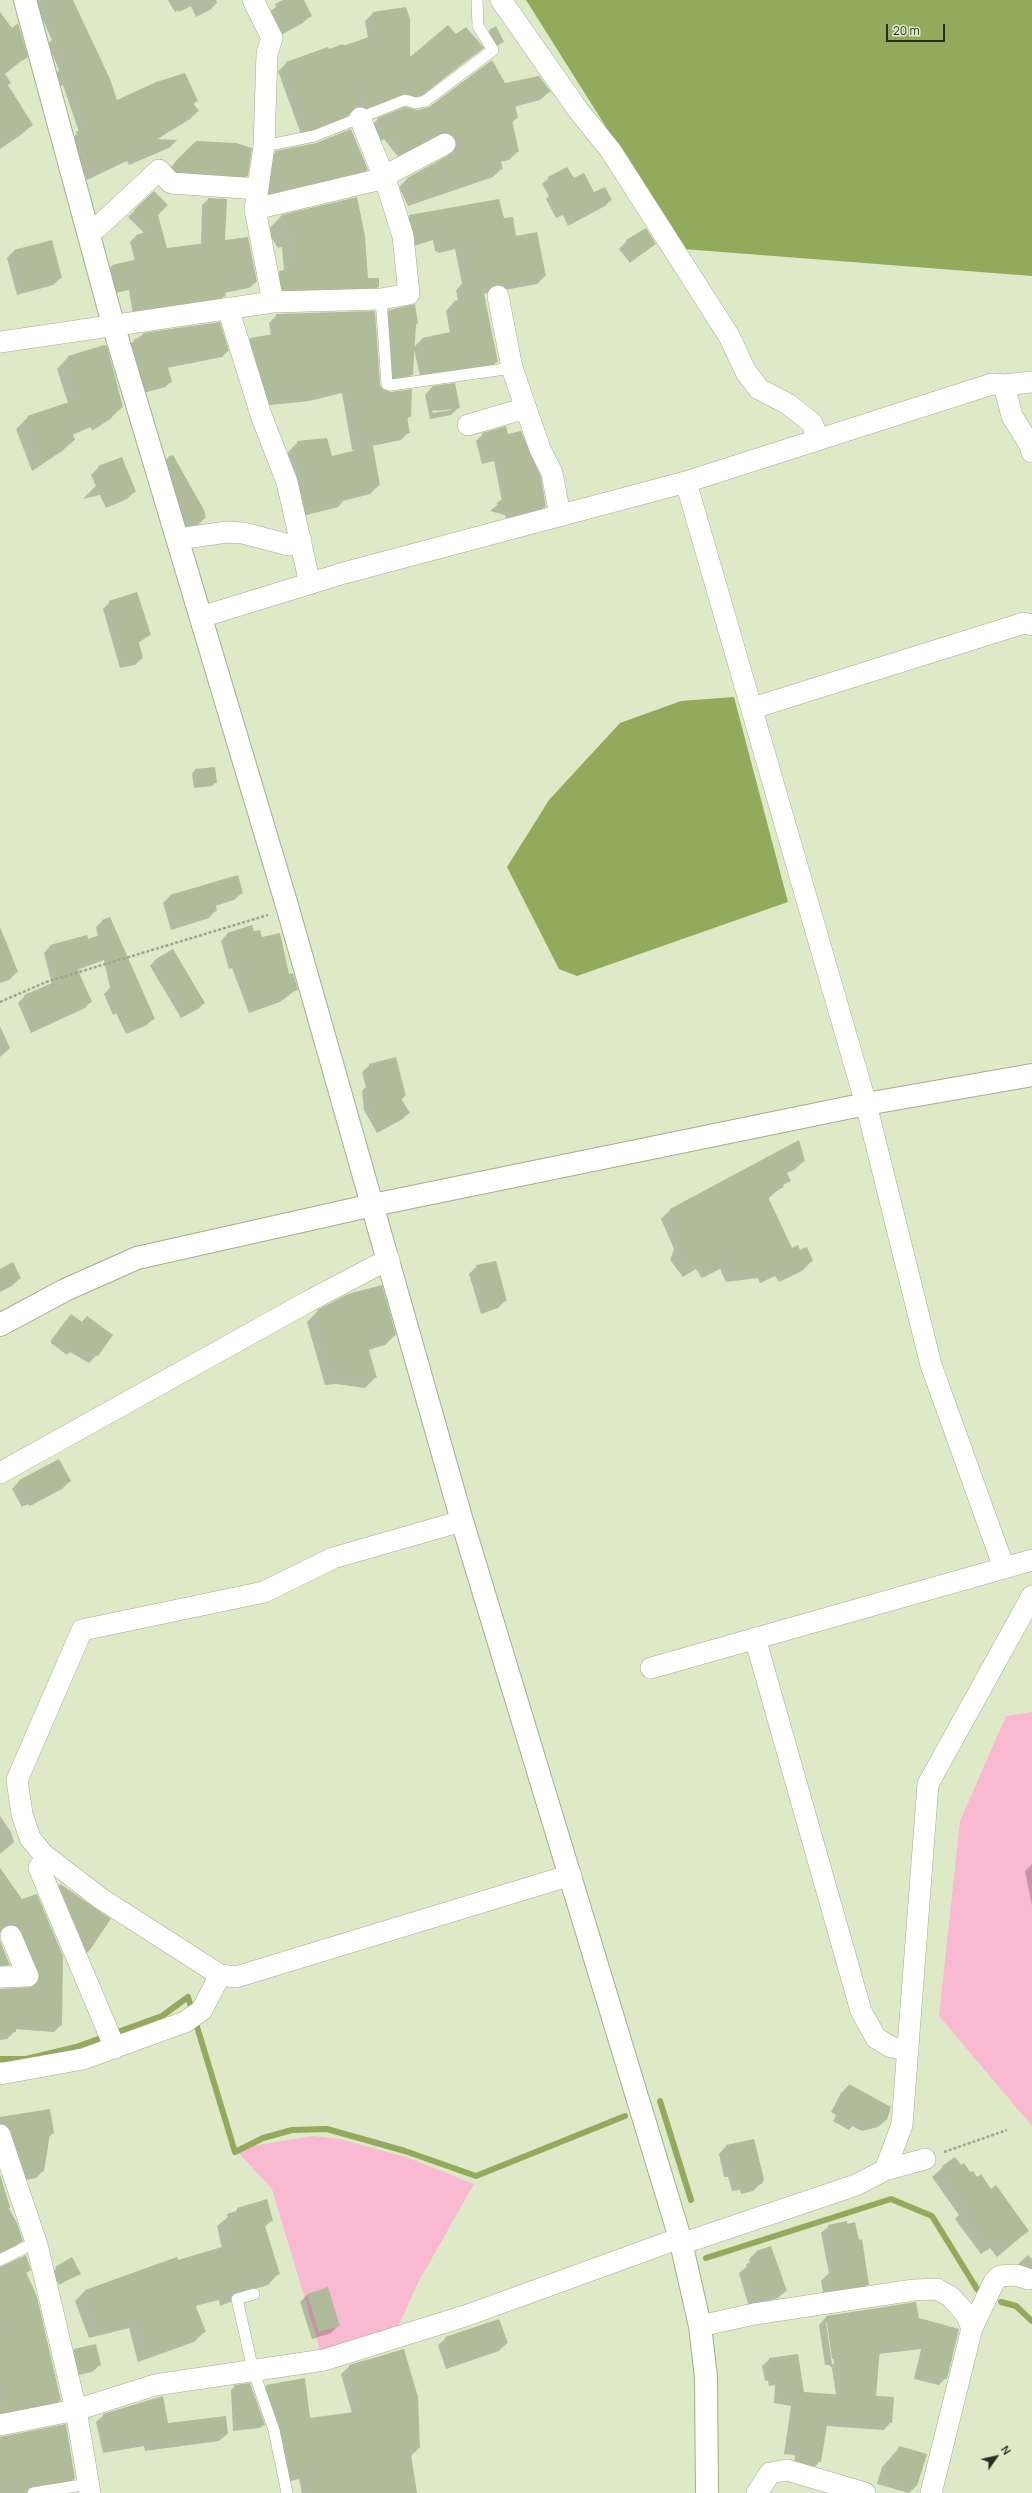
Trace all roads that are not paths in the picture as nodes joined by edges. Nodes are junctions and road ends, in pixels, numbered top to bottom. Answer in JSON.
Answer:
{"nodes":[{"id":1,"x":25,"y":0,"type":"edge"},
{"id":2,"x":253,"y":0,"type":"edge"},
{"id":3,"x":477,"y":0,"type":"edge"},
{"id":4,"x":501,"y":0,"type":"edge"},
{"id":5,"x":360,"y":118,"type":"junction"},
{"id":6,"x":445,"y":144,"type":"dead end"},
{"id":7,"x":264,"y":146,"type":"junction"},
{"id":8,"x":384,"y":177,"type":"junction"},
{"id":9,"x":256,"y":199,"type":"junction"},
{"id":10,"x":88,"y":233,"type":"junction"},
{"id":11,"x":498,"y":296,"type":"dead end"},
{"id":12,"x":381,"y":299,"type":"junction"},
{"id":13,"x":273,"y":302,"type":"junction"},
{"id":14,"x":228,"y":308,"type":"junction"},
{"id":15,"x":113,"y":324,"type":"junction"},
{"id":16,"x":0,"y":342,"type":"edge"},
{"id":17,"x":512,"y":368,"type":"junction"},
{"id":18,"x":1032,"y":382,"type":"edge"},
{"id":19,"x":1004,"y":385,"type":"junction"},
{"id":20,"x":526,"y":408,"type":"junction"},
{"id":21,"x":468,"y":425,"type":"dead end"},
{"id":22,"x":818,"y":440,"type":"junction"},
{"id":23,"x":1032,"y":452,"type":"edge"},
{"id":24,"x":686,"y":482,"type":"junction"},
{"id":25,"x":560,"y":515,"type":"junction"},
{"id":26,"x":178,"y":539,"type":"junction"},
{"id":27,"x":301,"y":542,"type":"junction"},
{"id":28,"x":310,"y":584,"type":"junction"},
{"id":29,"x":201,"y":617,"type":"junction"},
{"id":30,"x":1032,"y":625,"type":"edge"},
{"id":31,"x":753,"y":708,"type":"junction"},
{"id":32,"x":1032,"y":1075,"type":"edge"},
{"id":33,"x":866,"y":1104,"type":"junction"},
{"id":34,"x":373,"y":1206,"type":"junction"},
{"id":35,"x":389,"y":1259,"type":"junction"},
{"id":36,"x":0,"y":1325,"type":"edge"},
{"id":37,"x":0,"y":1474,"type":"edge"},
{"id":38,"x":462,"y":1521,"type":"junction"},
{"id":39,"x":1032,"y":1560,"type":"edge"},
{"id":40,"x":1004,"y":1568,"type":"junction"},
{"id":41,"x":1032,"y":1596,"type":"edge"},
{"id":42,"x":755,"y":1638,"type":"junction"},
{"id":43,"x":651,"y":1668,"type":"dead end"},
{"id":44,"x":46,"y":1856,"type":"junction"},
{"id":45,"x":571,"y":1875,"type":"junction"},
{"id":46,"x":11,"y":1936,"type":"dead end"},
{"id":47,"x":220,"y":1976,"type":"junction"},
{"id":48,"x":0,"y":1978,"type":"edge"},
{"id":49,"x":111,"y":2039,"type":"junction"},
{"id":50,"x":908,"y":2050,"type":"junction"},
{"id":51,"x":0,"y":2074,"type":"edge"},
{"id":52,"x":0,"y":2135,"type":"edge"},
{"id":53,"x":924,"y":2159,"type":"road end"},
{"id":54,"x":885,"y":2170,"type":"junction"},
{"id":55,"x":681,"y":2241,"type":"junction"},
{"id":56,"x":37,"y":2245,"type":"junction"},
{"id":57,"x":0,"y":2260,"type":"edge"},
{"id":58,"x":1028,"y":2279,"type":"dead end"},
{"id":59,"x":254,"y":2294,"type":"dead end"},
{"id":60,"x":700,"y":2326,"type":"junction"},
{"id":61,"x":972,"y":2328,"type":"junction"},
{"id":62,"x":254,"y":2370,"type":"junction"},
{"id":63,"x":76,"y":2410,"type":"junction"},
{"id":64,"x":0,"y":2425,"type":"edge"},
{"id":65,"x":89,"y":2488,"type":"edge"},
{"id":66,"x":33,"y":2493,"type":"edge"},
{"id":67,"x":286,"y":2493,"type":"edge"},
{"id":68,"x":707,"y":2493,"type":"edge"},
{"id":69,"x":757,"y":2493,"type":"edge"},
{"id":70,"x":865,"y":2493,"type":"edge"},
{"id":71,"x":931,"y":2493,"type":"edge"}],
"edges":[{"from":1,"to":10,"type":"street"},
{"from":2,"to":7,"type":"street"},
{"from":3,"to":5,"type":"lane"},
{"from":4,"to":22,"type":"street"},
{"from":5,"to":7,"type":"lane"},
{"from":5,"to":8,"type":"street"},
{"from":6,"to":8,"type":"street"},
{"from":7,"to":9,"type":"street"},
{"from":8,"to":9,"type":"street"},
{"from":8,"to":12,"type":"street"},
{"from":9,"to":10,"type":"street"},
{"from":9,"to":13,"type":"street"},
{"from":10,"to":15,"type":"street"},
{"from":11,"to":17,"type":"street"},
{"from":12,"to":13,"type":"street"},
{"from":12,"to":17,"type":"lane"},
{"from":13,"to":14,"type":"street"},
{"from":14,"to":15,"type":"street"},
{"from":14,"to":27,"type":"street"},
{"from":15,"to":16,"type":"street"},
{"from":15,"to":26,"type":"street"},
{"from":17,"to":20,"type":"street"},
{"from":18,"to":19,"type":"street"},
{"from":19,"to":22,"type":"street"},
{"from":19,"to":23,"type":"street"},
{"from":20,"to":21,"type":"street"},
{"from":20,"to":25,"type":"street"},
{"from":22,"to":24,"type":"street"},
{"from":24,"to":25,"type":"street"},
{"from":24,"to":31,"type":"street"},
{"from":25,"to":28,"type":"street"},
{"from":26,"to":27,"type":"street"},
{"from":26,"to":29,"type":"street"},
{"from":27,"to":28,"type":"street"},
{"from":28,"to":29,"type":"street"},
{"from":29,"to":34,"type":"street"},
{"from":30,"to":31,"type":"street"},
{"from":31,"to":33,"type":"street"},
{"from":32,"to":33,"type":"street"},
{"from":33,"to":34,"type":"street"},
{"from":33,"to":40,"type":"street"},
{"from":34,"to":35,"type":"street"},
{"from":34,"to":36,"type":"street"},
{"from":35,"to":37,"type":"street"},
{"from":35,"to":38,"type":"street"},
{"from":38,"to":44,"type":"street"},
{"from":38,"to":45,"type":"street"},
{"from":39,"to":40,"type":"street"},
{"from":40,"to":42,"type":"street"},
{"from":41,"to":50,"type":"street"},
{"from":42,"to":43,"type":"street"},
{"from":42,"to":50,"type":"street"},
{"from":44,"to":47,"type":"street"},
{"from":44,"to":49,"type":"street"},
{"from":45,"to":47,"type":"street"},
{"from":45,"to":55,"type":"street"},
{"from":46,"to":48,"type":"street"},
{"from":47,"to":49,"type":"street"},
{"from":49,"to":51,"type":"street"},
{"from":50,"to":54,"type":"street"},
{"from":52,"to":56,"type":"street"},
{"from":53,"to":54,"type":"street"},
{"from":54,"to":55,"type":"street"},
{"from":55,"to":60,"type":"street"},
{"from":55,"to":62,"type":"street"},
{"from":56,"to":57,"type":"lane"},
{"from":56,"to":63,"type":"street"},
{"from":58,"to":61,"type":"street"},
{"from":59,"to":62,"type":"lane"},
{"from":60,"to":61,"type":"street"},
{"from":60,"to":68,"type":"street"},
{"from":61,"to":71,"type":"street"},
{"from":62,"to":63,"type":"street"},
{"from":62,"to":67,"type":"lane"},
{"from":63,"to":64,"type":"street"},
{"from":63,"to":65,"type":"street"},
{"from":65,"to":66,"type":"lane"},
{"from":69,"to":70,"type":"street"}]}
